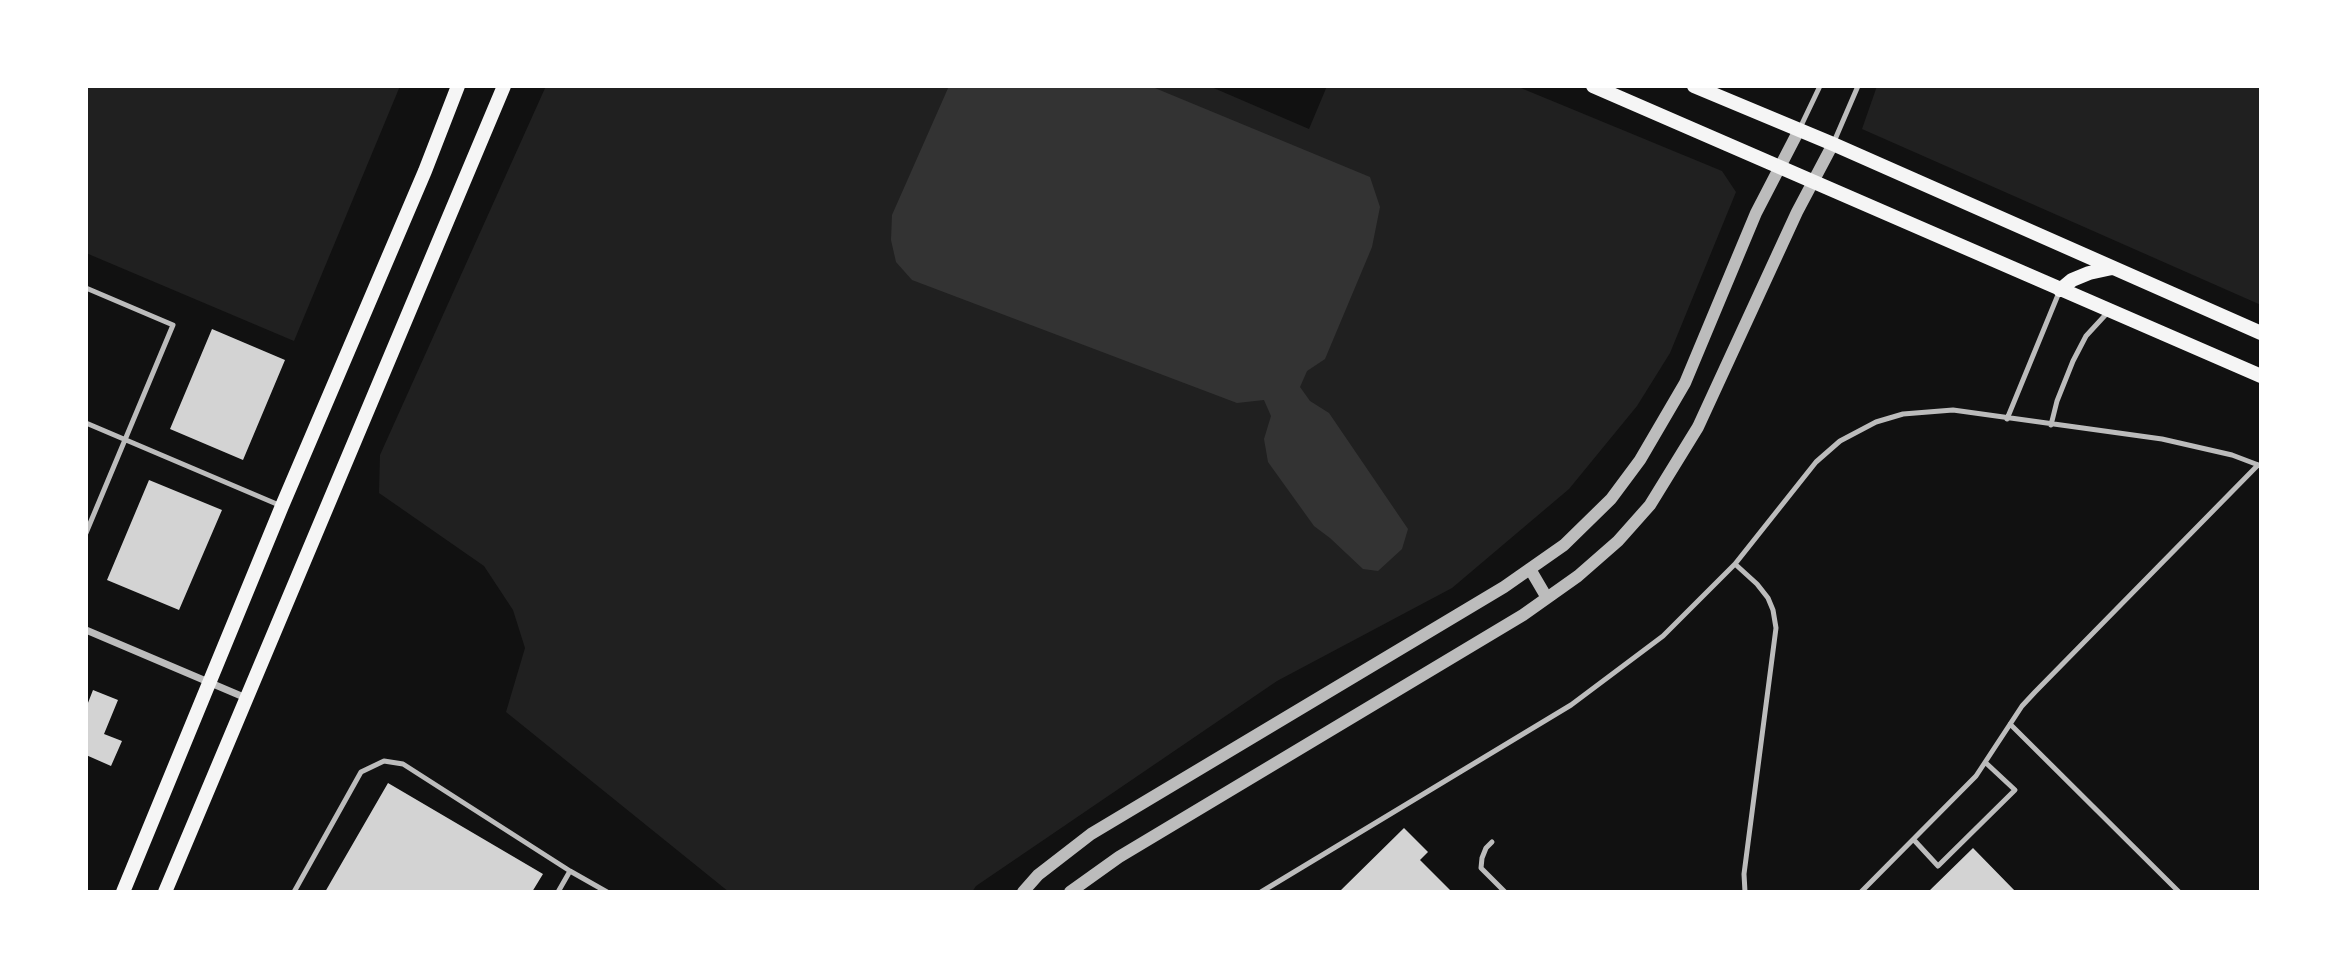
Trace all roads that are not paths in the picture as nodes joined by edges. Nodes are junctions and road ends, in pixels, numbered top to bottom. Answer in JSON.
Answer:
{"nodes":[{"id":1,"x":458,"y":86,"type":"edge"},
{"id":2,"x":504,"y":86,"type":"edge"},
{"id":3,"x":1593,"y":86,"type":"edge"},
{"id":4,"x":1694,"y":86,"type":"edge"},
{"id":5,"x":1821,"y":86,"type":"edge"},
{"id":6,"x":1858,"y":86,"type":"edge"},
{"id":7,"x":1799,"y":130,"type":"junction"},
{"id":8,"x":1833,"y":144,"type":"junction"},
{"id":9,"x":1779,"y":166,"type":"junction"},
{"id":10,"x":1813,"y":182,"type":"junction"},
{"id":11,"x":2112,"y":268,"type":"junction"},
{"id":12,"x":86,"y":288,"type":"edge"},
{"id":13,"x":2060,"y":290,"type":"junction"},
{"id":14,"x":2109,"y":311,"type":"junction"},
{"id":15,"x":2261,"y":332,"type":"edge"},
{"id":16,"x":2261,"y":376,"type":"edge"},
{"id":17,"x":2007,"y":419,"type":"junction"},
{"id":18,"x":86,"y":423,"type":"edge"},
{"id":19,"x":2051,"y":425,"type":"junction"},
{"id":20,"x":125,"y":439,"type":"junction"},
{"id":21,"x":2260,"y":466,"type":"edge"},
{"id":22,"x":282,"y":506,"type":"junction"},
{"id":23,"x":86,"y":533,"type":"edge"},
{"id":24,"x":1735,"y":564,"type":"junction"},
{"id":25,"x":1530,"y":569,"type":"junction"},
{"id":26,"x":1547,"y":598,"type":"junction"},
{"id":27,"x":86,"y":630,"type":"edge"},
{"id":28,"x":209,"y":682,"type":"junction"},
{"id":29,"x":246,"y":698,"type":"junction"},
{"id":30,"x":2010,"y":724,"type":"junction"},
{"id":31,"x":1986,"y":763,"type":"junction"},
{"id":32,"x":1914,"y":840,"type":"junction"},
{"id":33,"x":1492,"y":842,"type":"dead end"},
{"id":34,"x":570,"y":871,"type":"junction"},
{"id":35,"x":1275,"y":884,"type":"junction"},
{"id":36,"x":123,"y":892,"type":"edge"},
{"id":37,"x":165,"y":892,"type":"edge"},
{"id":38,"x":294,"y":892,"type":"edge"},
{"id":39,"x":558,"y":892,"type":"edge"},
{"id":40,"x":607,"y":892,"type":"edge"},
{"id":41,"x":1023,"y":892,"type":"edge"},
{"id":42,"x":1070,"y":892,"type":"edge"},
{"id":43,"x":1261,"y":892,"type":"edge"},
{"id":44,"x":1280,"y":892,"type":"edge"},
{"id":45,"x":1505,"y":892,"type":"edge"},
{"id":46,"x":1745,"y":892,"type":"edge"},
{"id":47,"x":1861,"y":892,"type":"edge"},
{"id":48,"x":2178,"y":892,"type":"edge"}],
"edges":[{"from":1,"to":22,"type":"main road"},
{"from":2,"to":29,"type":"main road"},
{"from":3,"to":9,"type":"main road"},
{"from":4,"to":7,"type":"main road"},
{"from":5,"to":7,"type":"lane"},
{"from":6,"to":8,"type":"lane"},
{"from":7,"to":8,"type":"main road"},
{"from":7,"to":9,"type":"street"},
{"from":8,"to":10,"type":"street"},
{"from":8,"to":11,"type":"main road"},
{"from":9,"to":10,"type":"main road"},
{"from":9,"to":25,"type":"street"},
{"from":10,"to":13,"type":"main road"},
{"from":10,"to":26,"type":"street"},
{"from":11,"to":13,"type":"main road"},
{"from":11,"to":15,"type":"main road"},
{"from":12,"to":20,"type":"lane"},
{"from":13,"to":14,"type":"main road"},
{"from":13,"to":17,"type":"lane"},
{"from":14,"to":16,"type":"main road"},
{"from":14,"to":19,"type":"lane"},
{"from":17,"to":19,"type":"lane"},
{"from":17,"to":24,"type":"lane"},
{"from":18,"to":20,"type":"lane"},
{"from":19,"to":21,"type":"lane"},
{"from":20,"to":22,"type":"lane"},
{"from":20,"to":23,"type":"lane"},
{"from":21,"to":30,"type":"lane"},
{"from":22,"to":28,"type":"main road"},
{"from":24,"to":35,"type":"lane"},
{"from":24,"to":46,"type":"lane"},
{"from":25,"to":26,"type":"street"},
{"from":25,"to":41,"type":"street"},
{"from":26,"to":42,"type":"street"},
{"from":27,"to":28,"type":"street"},
{"from":28,"to":29,"type":"street"},
{"from":28,"to":36,"type":"main road"},
{"from":29,"to":37,"type":"main road"},
{"from":30,"to":31,"type":"lane"},
{"from":30,"to":48,"type":"lane"},
{"from":31,"to":32,"type":"lane"},
{"from":31,"to":32,"type":"lane"},
{"from":32,"to":47,"type":"lane"},
{"from":33,"to":45,"type":"lane"},
{"from":34,"to":38,"type":"lane"},
{"from":34,"to":39,"type":"lane"},
{"from":34,"to":40,"type":"lane"},
{"from":35,"to":43,"type":"lane"},
{"from":35,"to":44,"type":"lane"}]}
